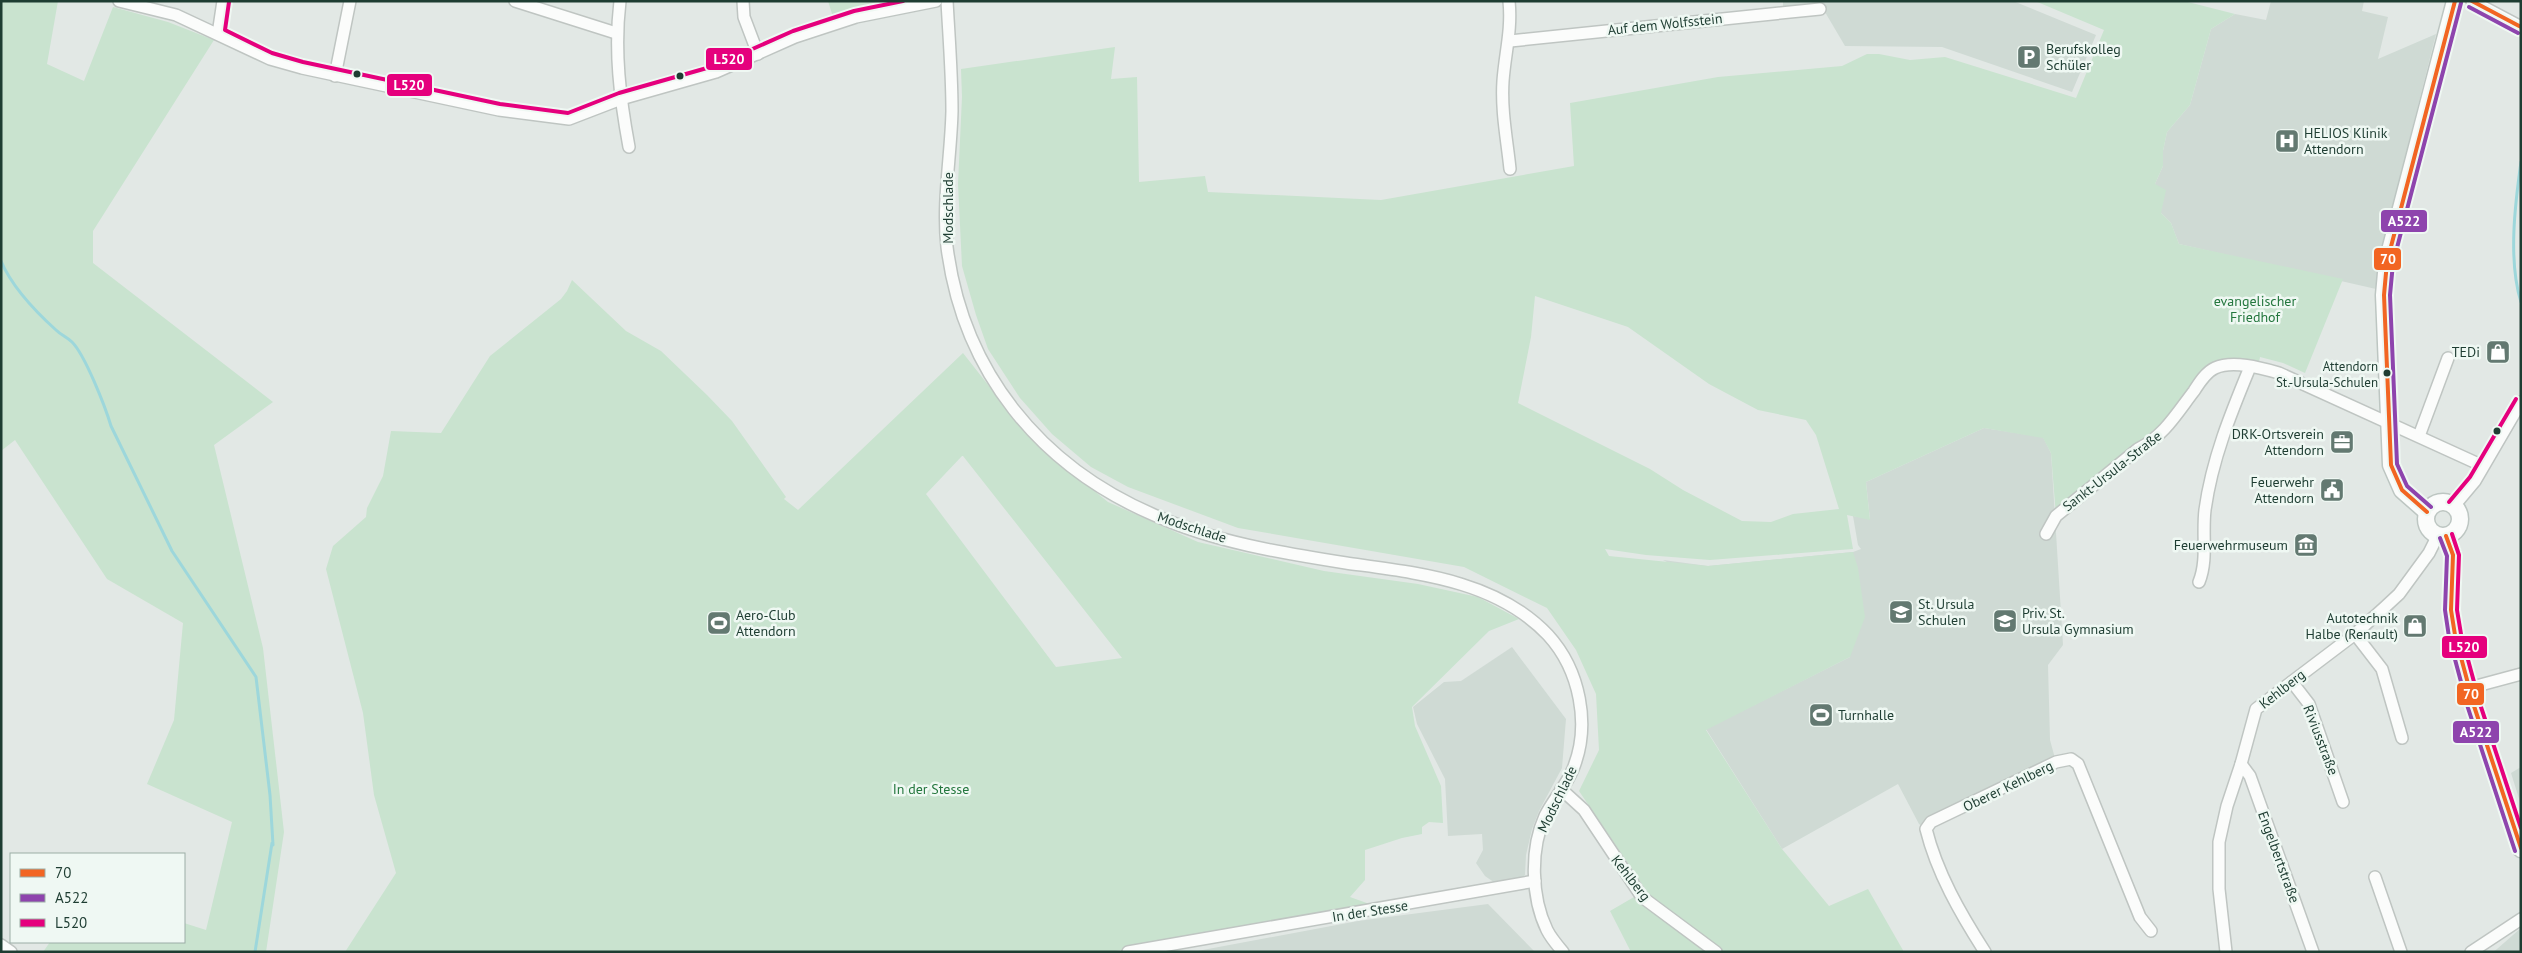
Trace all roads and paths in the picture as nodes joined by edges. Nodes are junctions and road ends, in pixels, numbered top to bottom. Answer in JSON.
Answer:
{"nodes":[{"id":1,"x":119,"y":1,"type":"edge"},
{"id":2,"x":223,"y":1,"type":"edge"},
{"id":3,"x":350,"y":1,"type":"edge"},
{"id":4,"x":620,"y":1,"type":"edge"},
{"id":5,"x":743,"y":1,"type":"edge"},
{"id":6,"x":936,"y":1,"type":"edge"},
{"id":7,"x":948,"y":1,"type":"edge"},
{"id":8,"x":1509,"y":1,"type":"edge"},
{"id":9,"x":2455,"y":1,"type":"edge"},
{"id":10,"x":2472,"y":1,"type":"edge"},
{"id":11,"x":523,"y":2,"type":"edge"},
{"id":12,"x":1820,"y":9,"type":"dead end"},
{"id":13,"x":2521,"y":28,"type":"edge"},
{"id":14,"x":616,"y":33,"type":"junction"},
{"id":15,"x":218,"y":34,"type":"junction"},
{"id":16,"x":1510,"y":40,"type":"junction"},
{"id":17,"x":758,"y":54,"type":"junction"},
{"id":18,"x":335,"y":76,"type":"junction"},
{"id":19,"x":620,"y":99,"type":"junction"},
{"id":20,"x":629,"y":147,"type":"dead end"},
{"id":21,"x":1510,"y":169,"type":"dead end"},
{"id":22,"x":2448,"y":358,"type":"dead end"},
{"id":23,"x":2250,"y":367,"type":"junction"},
{"id":24,"x":2521,"y":402,"type":"edge"},
{"id":25,"x":2389,"y":423,"type":"junction"},
{"id":26,"x":2419,"y":436,"type":"junction"},
{"id":27,"x":2483,"y":466,"type":"junction"},
{"id":28,"x":2454,"y":506,"type":"junction"},
{"id":29,"x":2428,"y":512,"type":"junction"},
{"id":30,"x":2046,"y":534,"type":"dead end"},
{"id":31,"x":2442,"y":536,"type":"junction"},
{"id":32,"x":2199,"y":582,"type":"dead end"},
{"id":33,"x":2355,"y":634,"type":"junction"},
{"id":34,"x":2521,"y":674,"type":"edge"},
{"id":35,"x":2292,"y":682,"type":"junction"},
{"id":36,"x":2469,"y":688,"type":"junction"},
{"id":37,"x":2402,"y":738,"type":"dead end"},
{"id":38,"x":2241,"y":764,"type":"junction"},
{"id":39,"x":1561,"y":789,"type":"junction"},
{"id":40,"x":2343,"y":802,"type":"dead end"},
{"id":41,"x":2521,"y":849,"type":"edge"},
{"id":42,"x":2375,"y":878,"type":"dead end"},
{"id":43,"x":1536,"y":881,"type":"junction"},
{"id":44,"x":2521,"y":919,"type":"edge"},
{"id":45,"x":2151,"y":931,"type":"dead end"},
{"id":46,"x":1,"y":945,"type":"edge"},
{"id":47,"x":11,"y":952,"type":"edge"},
{"id":48,"x":1128,"y":952,"type":"edge"},
{"id":49,"x":1563,"y":952,"type":"edge"},
{"id":50,"x":1716,"y":952,"type":"edge"},
{"id":51,"x":1985,"y":952,"type":"edge"},
{"id":52,"x":2226,"y":952,"type":"edge"},
{"id":53,"x":2313,"y":952,"type":"edge"},
{"id":54,"x":2401,"y":952,"type":"edge"},
{"id":55,"x":2471,"y":952,"type":"edge"}],
"edges":[{"from":1,"to":15,"type":"street"},
{"from":2,"to":15,"type":"street"},
{"from":3,"to":18,"type":"street"},
{"from":4,"to":14,"type":"street"},
{"from":5,"to":17,"type":"street"},
{"from":6,"to":17,"type":"street"},
{"from":7,"to":39,"type":"street","name":"Modschlade"},
{"from":8,"to":16,"type":"street"},
{"from":9,"to":25,"type":"main road"},
{"from":10,"to":13,"type":"street"},
{"from":11,"to":14,"type":"street"},
{"from":12,"to":16,"type":"street","name":"Auf dem Wolfsstein"},
{"from":14,"to":19,"type":"street"},
{"from":15,"to":18,"type":"street"},
{"from":16,"to":21,"type":"street"},
{"from":17,"to":19,"type":"street"},
{"from":18,"to":19,"type":"street"},
{"from":19,"to":20,"type":"street"},
{"from":22,"to":26,"type":"street"},
{"from":23,"to":25,"type":"street","name":"Sankt-Ursula-Straße"},
{"from":23,"to":30,"type":"street","name":"Sankt-Ursula-Straße"},
{"from":23,"to":32,"type":"street"},
{"from":24,"to":27,"type":"street"},
{"from":25,"to":26,"type":"street","name":"Sankt-Ursula-Straße"},
{"from":25,"to":29,"type":"main road"},
{"from":26,"to":27,"type":"street","name":"Sankt-Ursula-Straße"},
{"from":27,"to":28,"type":"street"},
{"from":28,"to":29,"type":"main road"},
{"from":28,"to":31,"type":"main road"},
{"from":29,"to":31,"type":"main road"},
{"from":31,"to":33,"type":"street","name":"Kehlberg"},
{"from":31,"to":36,"type":"main road"},
{"from":33,"to":35,"type":"street","name":"Kehlberg"},
{"from":33,"to":37,"type":"street"},
{"from":34,"to":36,"type":"street"},
{"from":35,"to":38,"type":"street","name":"Kehlberg"},
{"from":35,"to":40,"type":"street","name":"Riviusstraße"},
{"from":36,"to":41,"type":"main road"},
{"from":38,"to":52,"type":"street","name":"Kehlberg"},
{"from":38,"to":53,"type":"street","name":"Engelbertstraße"},
{"from":39,"to":43,"type":"street","name":"Modschlade"},
{"from":39,"to":50,"type":"street","name":"Kehlberg"},
{"from":42,"to":54,"type":"street"},
{"from":43,"to":48,"type":"street","name":"In der Stesse"},
{"from":43,"to":49,"type":"street"},
{"from":44,"to":55,"type":"street"},
{"from":45,"to":51,"type":"street","name":"Oberer Kehlberg"},
{"from":46,"to":47,"type":"street"}]}
